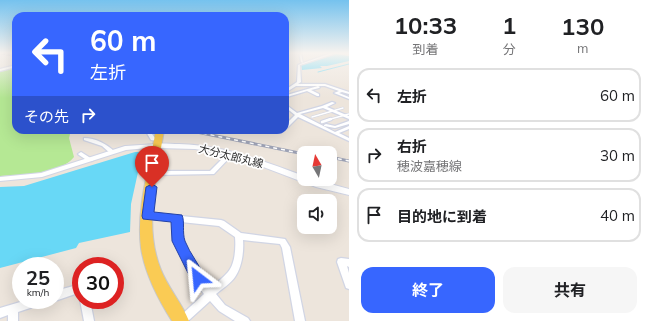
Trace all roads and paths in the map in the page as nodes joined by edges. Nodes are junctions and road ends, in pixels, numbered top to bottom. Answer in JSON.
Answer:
{"nodes":[{"id":1,"x":297,"y":68,"type":"edge"},
{"id":2,"x":296,"y":85,"type":"junction"},
{"id":3,"x":325,"y":85,"type":"junction"},
{"id":4,"x":307,"y":90,"type":"junction"},
{"id":5,"x":289,"y":91,"type":"edge"},
{"id":6,"x":342,"y":91,"type":"junction"},
{"id":7,"x":289,"y":93,"type":"edge"},
{"id":8,"x":349,"y":93,"type":"edge"},
{"id":9,"x":318,"y":94,"type":"dead end"},
{"id":10,"x":349,"y":98,"type":"edge"},
{"id":11,"x":333,"y":104,"type":"dead end"},
{"id":12,"x":323,"y":107,"type":"junction"},
{"id":13,"x":289,"y":108,"type":"edge"},
{"id":14,"x":343,"y":108,"type":"dead end"},
{"id":15,"x":333,"y":111,"type":"junction"},
{"id":16,"x":299,"y":114,"type":"junction"},
{"id":17,"x":349,"y":114,"type":"edge"},
{"id":18,"x":344,"y":116,"type":"junction"},
{"id":19,"x":312,"y":117,"type":"junction"},
{"id":20,"x":349,"y":118,"type":"edge"},
{"id":21,"x":322,"y":122,"type":"junction"},
{"id":22,"x":349,"y":122,"type":"edge"},
{"id":23,"x":289,"y":123,"type":"edge"},
{"id":24,"x":349,"y":128,"type":"edge"},
{"id":25,"x":336,"y":133,"type":"junction"},
{"id":26,"x":150,"y":134,"type":"edge"},
{"id":27,"x":86,"y":139,"type":"dead end"},
{"id":28,"x":158,"y":139,"type":"edge"},
{"id":29,"x":349,"y":140,"type":"edge"},
{"id":30,"x":112,"y":152,"type":"junction"},
{"id":31,"x":81,"y":154,"type":"dead end"},
{"id":32,"x":230,"y":154,"type":"junction"},
{"id":33,"x":90,"y":160,"type":"junction"},
{"id":34,"x":154,"y":173,"type":"junction"},
{"id":35,"x":0,"y":179,"type":"edge"},
{"id":36,"x":349,"y":192,"type":"edge"},
{"id":37,"x":147,"y":216,"type":"junction"},
{"id":38,"x":178,"y":218,"type":"junction"},
{"id":39,"x":239,"y":236,"type":"junction"},
{"id":40,"x":349,"y":263,"type":"edge"},
{"id":41,"x":349,"y":285,"type":"edge"},
{"id":42,"x":209,"y":295,"type":"junction"},
{"id":43,"x":13,"y":309,"type":"joint"},
{"id":44,"x":87,"y":309,"type":"edge"},
{"id":45,"x":0,"y":313,"type":"edge"},
{"id":46,"x":13,"y":321,"type":"edge"},
{"id":47,"x":89,"y":321,"type":"edge"},
{"id":48,"x":181,"y":321,"type":"edge"},
{"id":49,"x":245,"y":321,"type":"edge"},
{"id":50,"x":300,"y":321,"type":"edge"}],
"edges":[{"from":1,"to":2,"type":"street"},
{"from":2,"to":3,"type":"street"},
{"from":2,"to":5,"type":"street"},
{"from":3,"to":4,"type":"street"},
{"from":3,"to":6,"type":"street"},
{"from":4,"to":7,"type":"street"},
{"from":4,"to":9,"type":"street"},
{"from":6,"to":8,"type":"street"},
{"from":6,"to":10,"type":"street"},
{"from":11,"to":12,"type":"street"},
{"from":12,"to":15,"type":"street"},
{"from":12,"to":16,"type":"street"},
{"from":13,"to":16,"type":"street"},
{"from":14,"to":15,"type":"lane"},
{"from":15,"to":18,"type":"street"},
{"from":15,"to":19,"type":"lane"},
{"from":16,"to":19,"type":"street"},
{"from":16,"to":23,"type":"street"},
{"from":16,"to":25,"type":"street"},
{"from":17,"to":18,"type":"lane"},
{"from":18,"to":20,"type":"street"},
{"from":18,"to":21,"type":"lane"},
{"from":19,"to":21,"type":"street"},
{"from":21,"to":22,"type":"street"},
{"from":24,"to":25,"type":"street"},
{"from":25,"to":29,"type":"street"},
{"from":26,"to":28,"type":"street"},
{"from":27,"to":30,"type":"street"},
{"from":28,"to":30,"type":"street"},
{"from":28,"to":32,"type":"main road","name":"大分太郎丸線"},
{"from":28,"to":34,"type":"main road"},
{"from":30,"to":33,"type":"street"},
{"from":31,"to":33,"type":"street"},
{"from":32,"to":34,"type":"street"},
{"from":32,"to":36,"type":"main road","name":"大分太郎丸線"},
{"from":33,"to":35,"type":"street"},
{"from":34,"to":37,"type":"main road"},
{"from":37,"to":38,"type":"street"},
{"from":37,"to":48,"type":"main road"},
{"from":38,"to":39,"type":"street"},
{"from":38,"to":42,"type":"street"},
{"from":39,"to":42,"type":"street"},
{"from":39,"to":50,"type":"street"},
{"from":40,"to":41,"type":"street"},
{"from":42,"to":48,"type":"street"},
{"from":42,"to":49,"type":"street"},
{"from":43,"to":45,"type":"street"},
{"from":43,"to":46,"type":"street"},
{"from":44,"to":47,"type":"street"}]}
